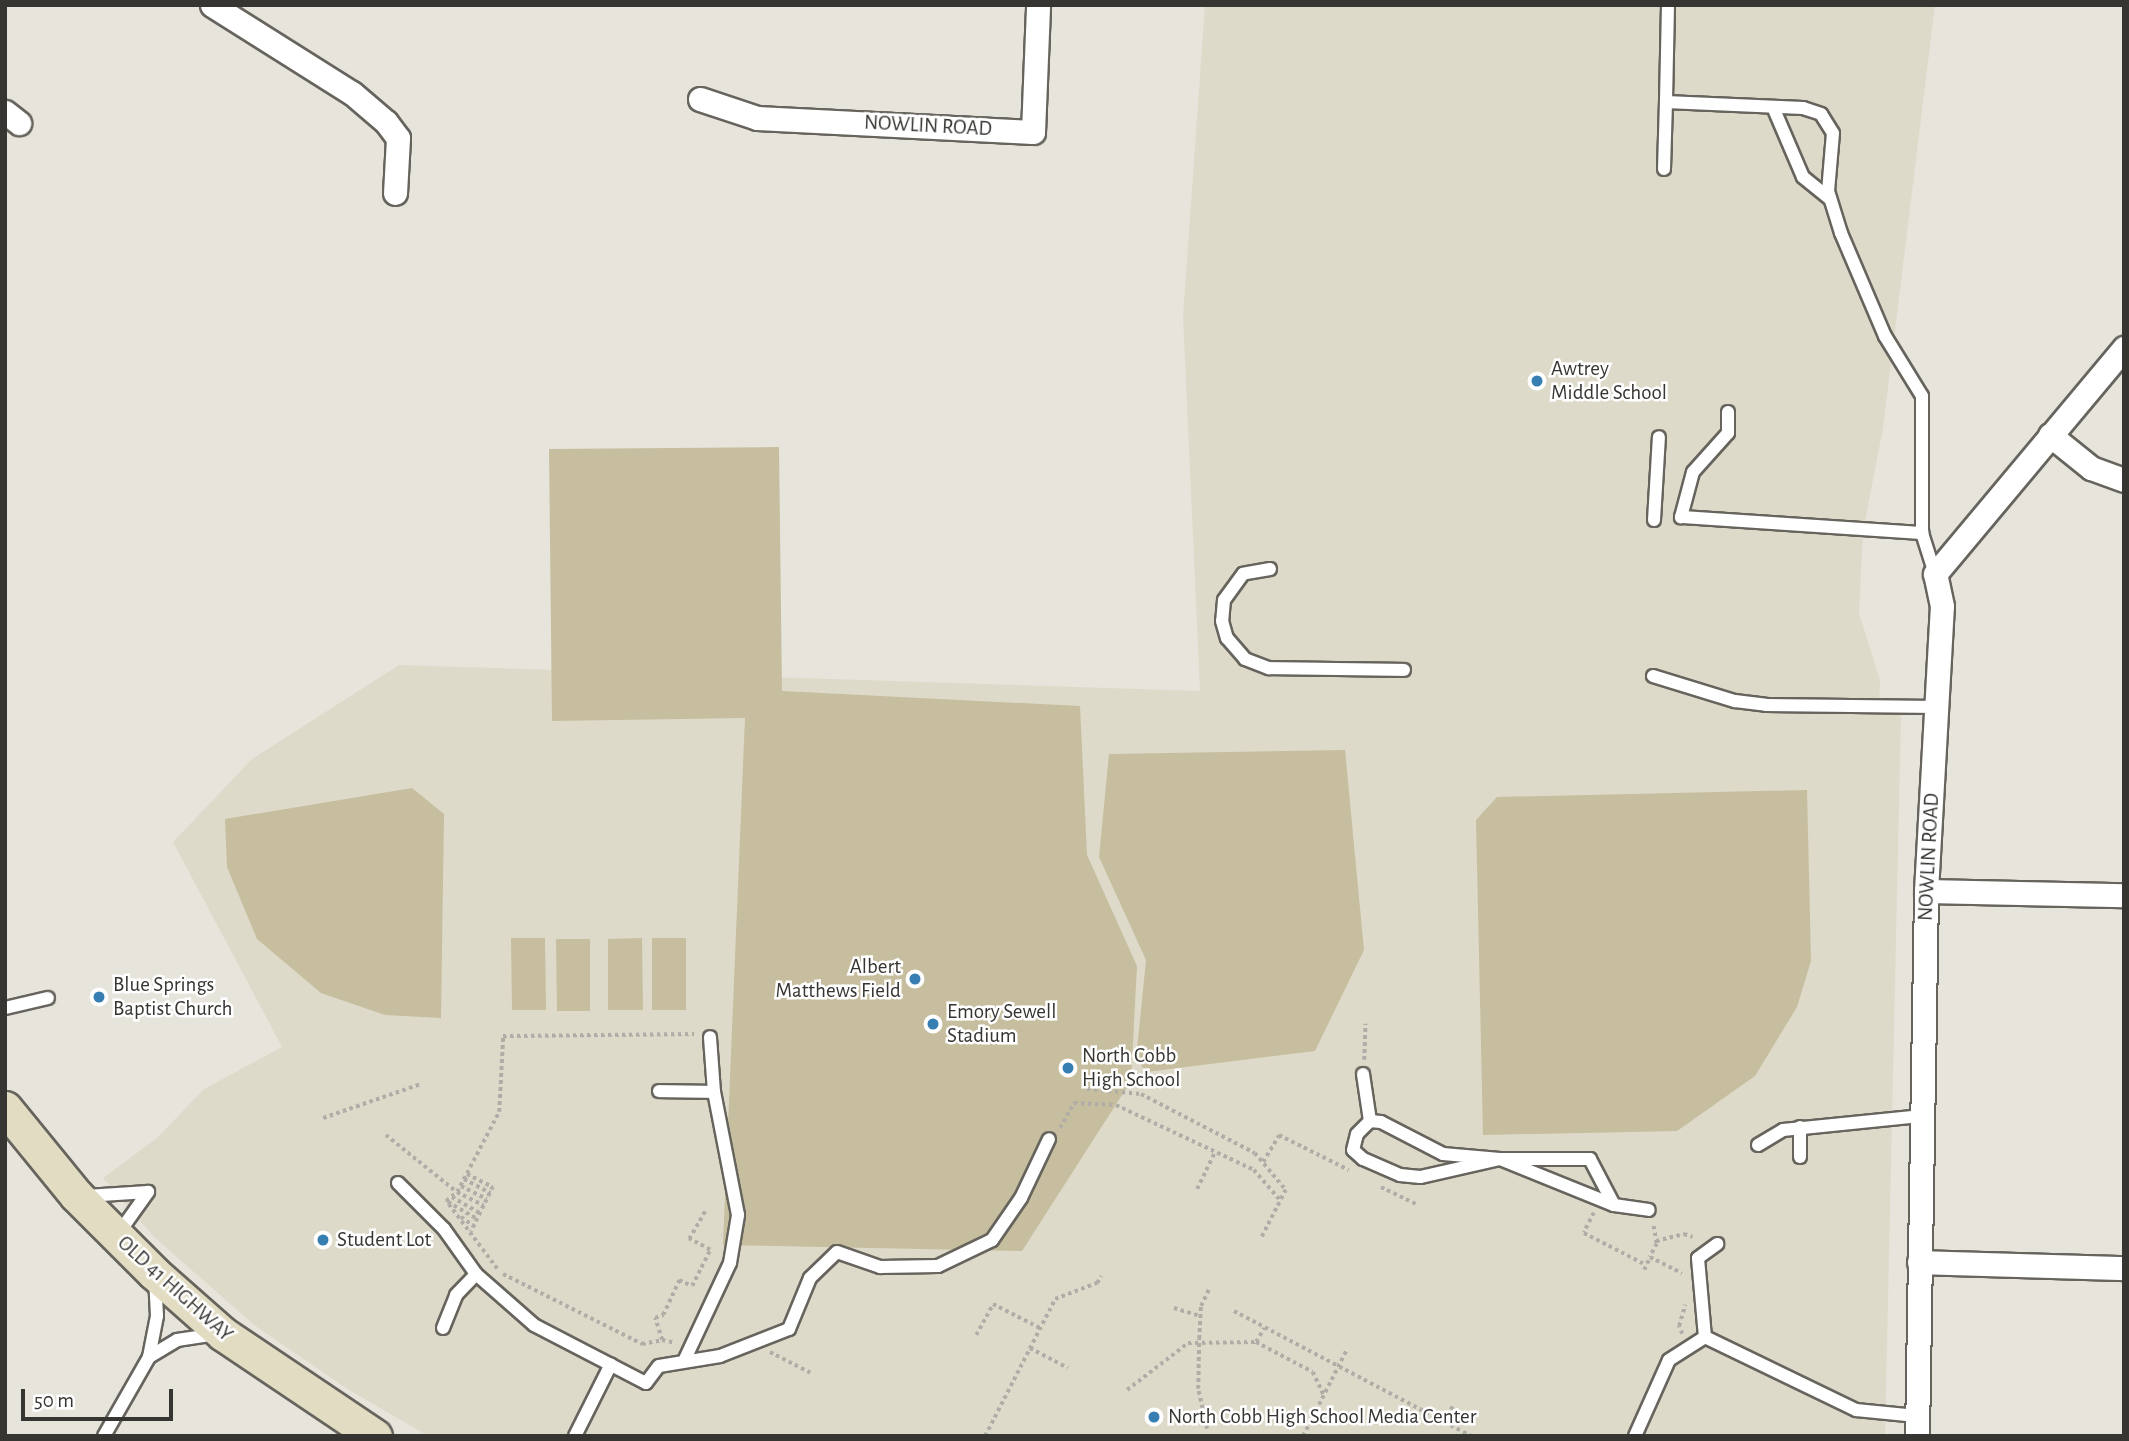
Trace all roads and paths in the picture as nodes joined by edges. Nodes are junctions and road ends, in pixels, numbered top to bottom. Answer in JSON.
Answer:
{"nodes":[{"id":1,"x":212,"y":5,"type":"edge"},
{"id":2,"x":1038,"y":5,"type":"edge"},
{"id":3,"x":1668,"y":5,"type":"edge"},
{"id":4,"x":700,"y":99,"type":"dead end"},
{"id":5,"x":1666,"y":102,"type":"junction"},
{"id":6,"x":1773,"y":107,"type":"junction"},
{"id":7,"x":1664,"y":169,"type":"dead end"},
{"id":8,"x":396,"y":193,"type":"dead end"},
{"id":9,"x":1830,"y":199,"type":"junction"},
{"id":10,"x":2124,"y":348,"type":"edge"},
{"id":11,"x":1728,"y":412,"type":"dead end"},
{"id":12,"x":2050,"y":435,"type":"junction"},
{"id":13,"x":1659,"y":437,"type":"dead end"},
{"id":14,"x":2124,"y":480,"type":"edge"},
{"id":15,"x":1654,"y":520,"type":"dead end"},
{"id":16,"x":1922,"y":533,"type":"junction"},
{"id":17,"x":1270,"y":569,"type":"dead end"},
{"id":18,"x":1935,"y":574,"type":"junction"},
{"id":19,"x":1404,"y":670,"type":"dead end"},
{"id":20,"x":1653,"y":676,"type":"dead end"},
{"id":21,"x":1937,"y":707,"type":"junction"},
{"id":22,"x":1926,"y":891,"type":"junction"},
{"id":23,"x":2124,"y":895,"type":"edge"},
{"id":24,"x":48,"y":998,"type":"dead end"},
{"id":25,"x":5,"y":1008,"type":"edge"},
{"id":26,"x":1365,"y":1024,"type":"dead end"},
{"id":27,"x":703,"y":1035,"type":"joint"},
{"id":28,"x":1363,"y":1074,"type":"joint"},
{"id":29,"x":421,"y":1084,"type":"dead end"},
{"id":30,"x":1087,"y":1089,"type":"dead end"},
{"id":31,"x":659,"y":1091,"type":"dead end"},
{"id":32,"x":714,"y":1092,"type":"junction"},
{"id":33,"x":5,"y":1108,"type":"edge"},
{"id":34,"x":1922,"y":1116,"type":"junction"},
{"id":35,"x":323,"y":1118,"type":"dead end"},
{"id":36,"x":1370,"y":1121,"type":"junction"},
{"id":37,"x":1800,"y":1127,"type":"junction"},
{"id":38,"x":386,"y":1135,"type":"dead end"},
{"id":39,"x":1049,"y":1139,"type":"joint"},
{"id":40,"x":1758,"y":1145,"type":"dead end"},
{"id":41,"x":1215,"y":1152,"type":"junction"},
{"id":42,"x":1800,"y":1157,"type":"dead end"},
{"id":43,"x":1500,"y":1159,"type":"junction"},
{"id":44,"x":1263,"y":1162,"type":"junction"},
{"id":45,"x":1351,"y":1171,"type":"dead end"},
{"id":46,"x":467,"y":1174,"type":"junction"},
{"id":47,"x":464,"y":1179,"type":"junction"},
{"id":48,"x":1373,"y":1182,"type":"dead end"},
{"id":49,"x":398,"y":1183,"type":"dead end"},
{"id":50,"x":460,"y":1185,"type":"junction"},
{"id":51,"x":1197,"y":1189,"type":"dead end"},
{"id":52,"x":457,"y":1192,"type":"junction"},
{"id":53,"x":490,"y":1194,"type":"junction"},
{"id":54,"x":76,"y":1195,"type":"junction"},
{"id":55,"x":451,"y":1197,"type":"junction"},
{"id":56,"x":487,"y":1199,"type":"junction"},
{"id":57,"x":1599,"y":1199,"type":"junction"},
{"id":58,"x":446,"y":1201,"type":"junction"},
{"id":59,"x":1281,"y":1201,"type":"junction"},
{"id":60,"x":1416,"y":1204,"type":"dead end"},
{"id":61,"x":1614,"y":1205,"type":"junction"},
{"id":62,"x":484,"y":1206,"type":"junction"},
{"id":63,"x":706,"y":1209,"type":"dead end"},
{"id":64,"x":1649,"y":1210,"type":"joint"},
{"id":65,"x":480,"y":1213,"type":"junction"},
{"id":66,"x":457,"y":1215,"type":"junction"},
{"id":67,"x":477,"y":1219,"type":"junction"},
{"id":68,"x":474,"y":1226,"type":"junction"},
{"id":69,"x":471,"y":1233,"type":"junction"},
{"id":70,"x":116,"y":1237,"type":"junction"},
{"id":71,"x":1262,"y":1237,"type":"dead end"},
{"id":72,"x":1693,"y":1237,"type":"dead end"},
{"id":73,"x":1656,"y":1241,"type":"junction"},
{"id":74,"x":1717,"y":1244,"type":"dead end"},
{"id":75,"x":1650,"y":1257,"type":"junction"},
{"id":76,"x":1919,"y":1262,"type":"junction"},
{"id":77,"x":2124,"y":1268,"type":"edge"},
{"id":78,"x":154,"y":1273,"type":"junction"},
{"id":79,"x":476,"y":1274,"type":"junction"},
{"id":80,"x":1101,"y":1276,"type":"dead end"},
{"id":81,"x":1683,"y":1284,"type":"dead end"},
{"id":82,"x":1210,"y":1287,"type":"dead end"},
{"id":83,"x":1684,"y":1295,"type":"dead end"},
{"id":84,"x":1174,"y":1307,"type":"dead end"},
{"id":85,"x":1234,"y":1311,"type":"dead end"},
{"id":86,"x":1201,"y":1316,"type":"junction"},
{"id":87,"x":443,"y":1328,"type":"dead end"},
{"id":88,"x":1040,"y":1328,"type":"junction"},
{"id":89,"x":1264,"y":1328,"type":"junction"},
{"id":90,"x":223,"y":1334,"type":"junction"},
{"id":91,"x":976,"y":1335,"type":"dead end"},
{"id":92,"x":1705,"y":1337,"type":"junction"},
{"id":93,"x":1199,"y":1339,"type":"junction"},
{"id":94,"x":1255,"y":1342,"type":"junction"},
{"id":95,"x":1030,"y":1348,"type":"junction"},
{"id":96,"x":1688,"y":1348,"type":"junction"},
{"id":97,"x":1347,"y":1349,"type":"dead end"},
{"id":98,"x":149,"y":1357,"type":"junction"},
{"id":99,"x":685,"y":1359,"type":"junction"},
{"id":100,"x":611,"y":1364,"type":"junction"},
{"id":101,"x":1339,"y":1367,"type":"junction"},
{"id":102,"x":1068,"y":1368,"type":"dead end"},
{"id":103,"x":1127,"y":1390,"type":"dead end"},
{"id":104,"x":1324,"y":1396,"type":"junction"},
{"id":105,"x":1453,"y":1405,"type":"dead end"},
{"id":106,"x":1444,"y":1422,"type":"junction"},
{"id":107,"x":1917,"y":1426,"type":"edge"},
{"id":108,"x":1207,"y":1429,"type":"dead end"},
{"id":109,"x":104,"y":1436,"type":"edge"},
{"id":110,"x":375,"y":1436,"type":"edge"},
{"id":111,"x":575,"y":1436,"type":"edge"},
{"id":112,"x":985,"y":1436,"type":"edge"},
{"id":113,"x":1303,"y":1436,"type":"edge"},
{"id":114,"x":1471,"y":1436,"type":"edge"},
{"id":115,"x":1635,"y":1436,"type":"edge"}],
"edges":[{"from":1,"to":8,"type":"street"},
{"from":2,"to":4,"type":"street","name":"NOWLIN ROAD"},
{"from":3,"to":5,"type":"lane"},
{"from":5,"to":6,"type":"lane"},
{"from":5,"to":7,"type":"lane"},
{"from":6,"to":9,"type":"lane"},
{"from":6,"to":9,"type":"lane"},
{"from":9,"to":16,"type":"lane"},
{"from":10,"to":12,"type":"street"},
{"from":11,"to":16,"type":"lane"},
{"from":12,"to":14,"type":"street"},
{"from":12,"to":18,"type":"street"},
{"from":13,"to":15,"type":"lane"},
{"from":16,"to":18,"type":"lane"},
{"from":17,"to":19,"type":"lane"},
{"from":18,"to":21,"type":"street","name":"NOWLIN ROAD"},
{"from":20,"to":21,"type":"lane"},
{"from":21,"to":22,"type":"street","name":"NOWLIN ROAD"},
{"from":22,"to":23,"type":"street"},
{"from":22,"to":34,"type":"street","name":"NOWLIN ROAD"},
{"from":24,"to":25,"type":"lane"},
{"from":26,"to":28,"type":"path"},
{"from":27,"to":32,"type":"lane"},
{"from":27,"to":46,"type":"path"},
{"from":28,"to":36,"type":"lane"},
{"from":29,"to":35,"type":"path"},
{"from":30,"to":44,"type":"path"},
{"from":31,"to":32,"type":"lane"},
{"from":32,"to":99,"type":"lane"},
{"from":33,"to":54,"type":"main road","name":"OLD 41 HIGHWAY"},
{"from":34,"to":37,"type":"lane"},
{"from":34,"to":76,"type":"street","name":"NOWLIN ROAD"},
{"from":36,"to":43,"type":"lane"},
{"from":36,"to":43,"type":"lane"},
{"from":37,"to":40,"type":"lane"},
{"from":37,"to":42,"type":"lane"},
{"from":38,"to":52,"type":"path"},
{"from":39,"to":41,"type":"path"},
{"from":39,"to":99,"type":"lane"},
{"from":41,"to":51,"type":"path"},
{"from":41,"to":59,"type":"path"},
{"from":43,"to":57,"type":"lane"},
{"from":43,"to":61,"type":"lane"},
{"from":44,"to":45,"type":"path"},
{"from":44,"to":59,"type":"path"},
{"from":46,"to":47,"type":"path"},
{"from":46,"to":53,"type":"path"},
{"from":47,"to":50,"type":"path"},
{"from":47,"to":53,"type":"path"},
{"from":48,"to":60,"type":"path"},
{"from":49,"to":79,"type":"lane"},
{"from":50,"to":52,"type":"path"},
{"from":50,"to":56,"type":"path"},
{"from":52,"to":55,"type":"path"},
{"from":52,"to":62,"type":"path"},
{"from":53,"to":56,"type":"path"},
{"from":54,"to":70,"type":"main road","name":"OLD 41 HIGHWAY"},
{"from":54,"to":70,"type":"lane"},
{"from":55,"to":58,"type":"path"},
{"from":55,"to":65,"type":"path"},
{"from":56,"to":62,"type":"path"},
{"from":57,"to":61,"type":"lane"},
{"from":57,"to":75,"type":"path"},
{"from":58,"to":66,"type":"path"},
{"from":58,"to":67,"type":"path"},
{"from":59,"to":71,"type":"path"},
{"from":61,"to":64,"type":"lane"},
{"from":62,"to":65,"type":"path"},
{"from":63,"to":69,"type":"path"},
{"from":64,"to":73,"type":"path"},
{"from":65,"to":67,"type":"path"},
{"from":66,"to":68,"type":"path"},
{"from":66,"to":69,"type":"path"},
{"from":67,"to":68,"type":"path"},
{"from":68,"to":69,"type":"path"},
{"from":70,"to":78,"type":"main road","name":"OLD 41 HIGHWAY"},
{"from":72,"to":73,"type":"path"},
{"from":73,"to":75,"type":"path"},
{"from":74,"to":92,"type":"lane"},
{"from":75,"to":81,"type":"path"},
{"from":76,"to":77,"type":"street"},
{"from":76,"to":107,"type":"street","name":"NOWLIN ROAD"},
{"from":78,"to":90,"type":"main road","name":"OLD 41 HIGHWAY"},
{"from":78,"to":98,"type":"lane"},
{"from":79,"to":87,"type":"lane"},
{"from":79,"to":100,"type":"lane"},
{"from":80,"to":88,"type":"path"},
{"from":82,"to":86,"type":"path"},
{"from":83,"to":96,"type":"path"},
{"from":84,"to":86,"type":"path"},
{"from":85,"to":89,"type":"path"},
{"from":86,"to":93,"type":"path"},
{"from":88,"to":91,"type":"path"},
{"from":88,"to":95,"type":"path"},
{"from":89,"to":94,"type":"path"},
{"from":89,"to":101,"type":"path"},
{"from":90,"to":98,"type":"lane"},
{"from":90,"to":110,"type":"main road","name":"OLD 41 HIGHWAY"},
{"from":92,"to":96,"type":"lane"},
{"from":92,"to":107,"type":"lane"},
{"from":93,"to":94,"type":"path"},
{"from":93,"to":103,"type":"path"},
{"from":93,"to":108,"type":"path"},
{"from":94,"to":104,"type":"path"},
{"from":95,"to":102,"type":"path"},
{"from":95,"to":112,"type":"path"},
{"from":96,"to":115,"type":"lane"},
{"from":97,"to":101,"type":"path"},
{"from":98,"to":109,"type":"lane"},
{"from":99,"to":100,"type":"lane"},
{"from":100,"to":111,"type":"lane"},
{"from":101,"to":104,"type":"path"},
{"from":101,"to":106,"type":"path"},
{"from":104,"to":113,"type":"path"},
{"from":105,"to":106,"type":"path"},
{"from":106,"to":114,"type":"path"}]}
